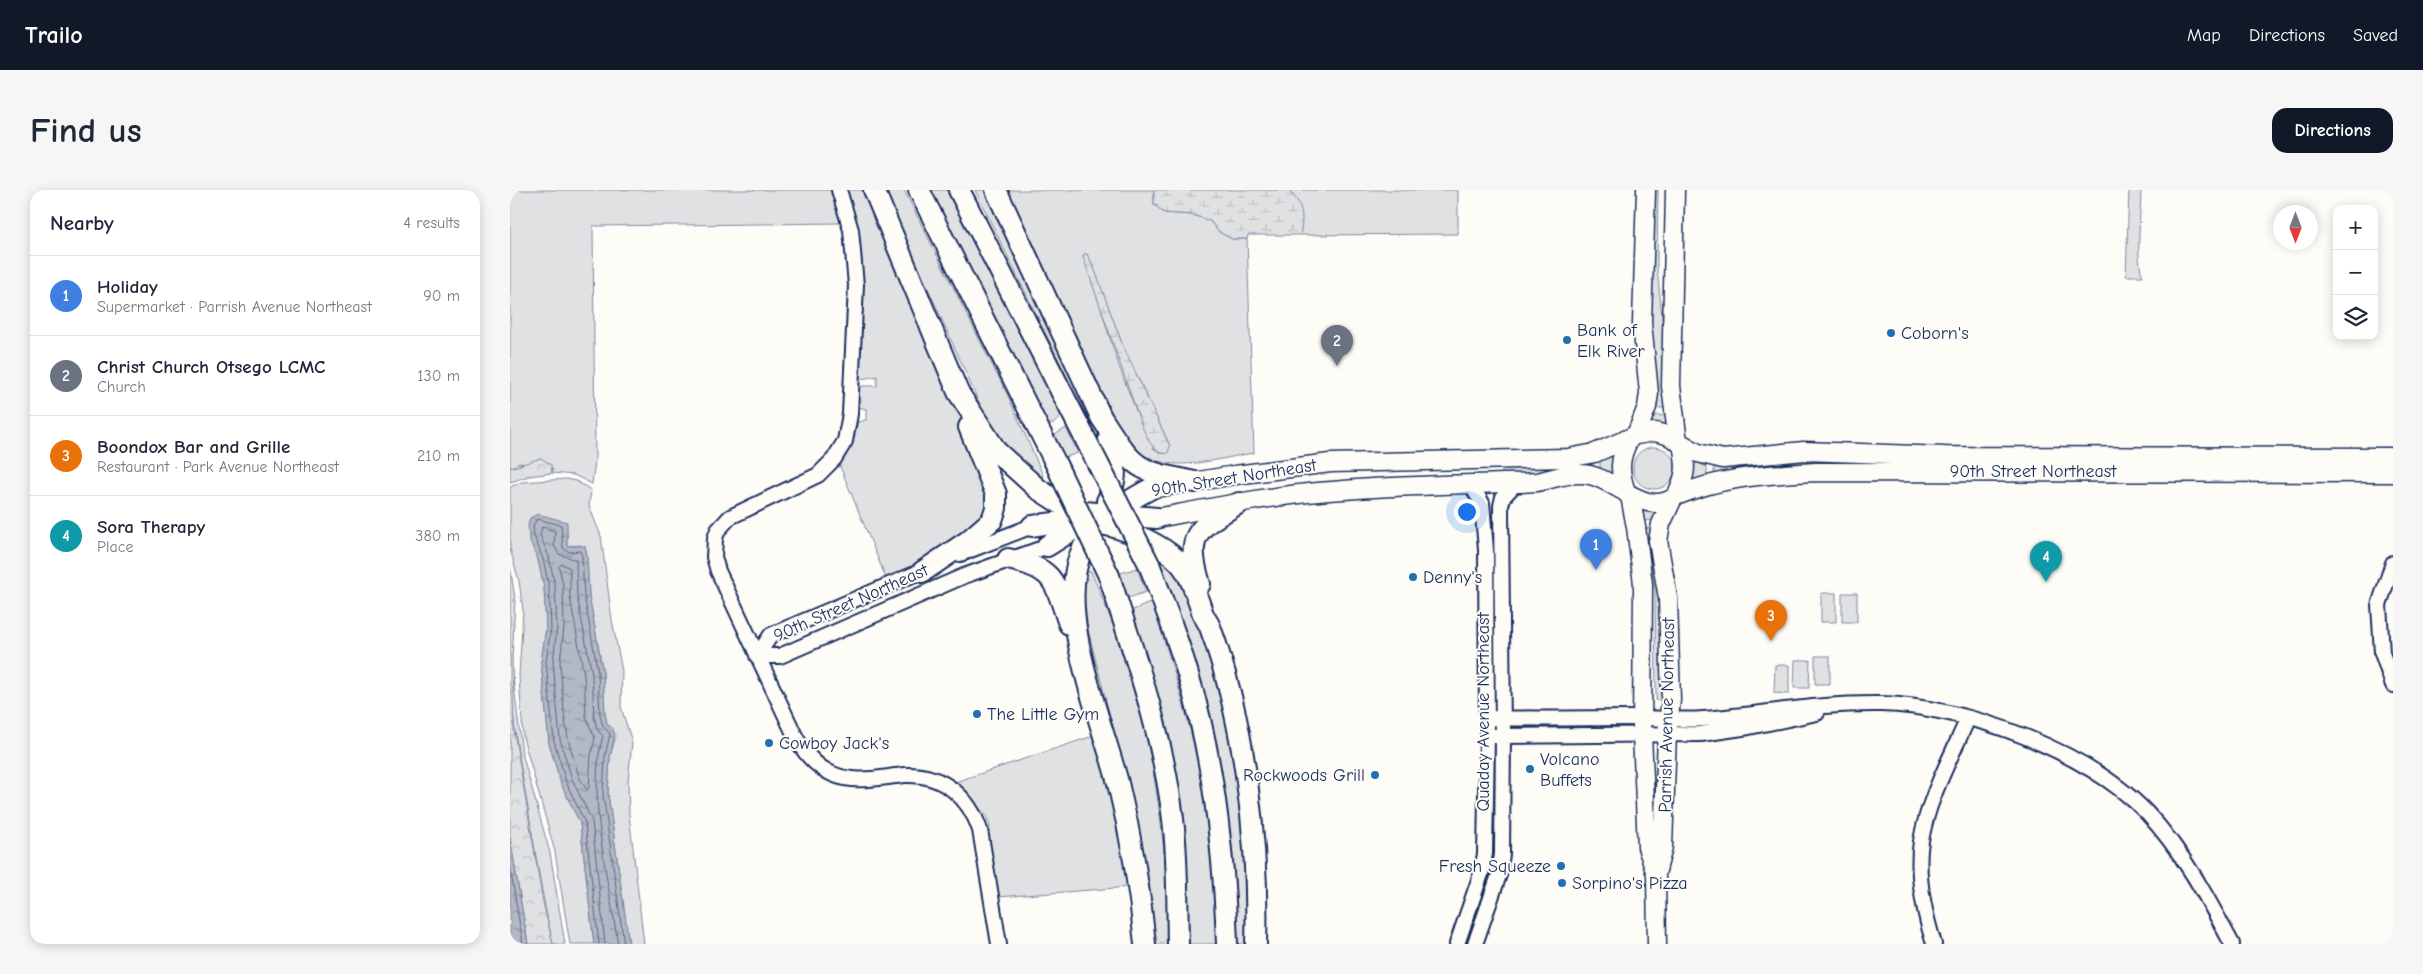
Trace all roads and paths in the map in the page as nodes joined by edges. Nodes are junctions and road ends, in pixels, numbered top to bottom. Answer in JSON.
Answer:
{"nodes":[{"id":1,"x":839,"y":190,"type":"edge"},
{"id":2,"x":874,"y":190,"type":"edge"},
{"id":3,"x":919,"y":190,"type":"edge"},
{"id":4,"x":959,"y":190,"type":"edge"},
{"id":5,"x":996,"y":190,"type":"edge"},
{"id":6,"x":1675,"y":190,"type":"edge"},
{"id":7,"x":1644,"y":193,"type":"edge"},
{"id":8,"x":958,"y":392,"type":"junction"},
{"id":9,"x":1101,"y":417,"type":"junction"},
{"id":10,"x":1633,"y":437,"type":"junction"},
{"id":11,"x":1680,"y":443,"type":"junction"},
{"id":12,"x":2393,"y":457,"type":"edge"},
{"id":13,"x":2393,"y":473,"type":"edge"},
{"id":14,"x":1195,"y":482,"type":"junction"},
{"id":15,"x":1517,"y":482,"type":"junction"},
{"id":16,"x":1470,"y":483,"type":"junction"},
{"id":17,"x":1150,"y":489,"type":"joint"},
{"id":18,"x":1629,"y":495,"type":"junction"},
{"id":19,"x":1674,"y":497,"type":"junction"},
{"id":20,"x":1239,"y":503,"type":"junction"},
{"id":21,"x":1098,"y":517,"type":"junction"},
{"id":22,"x":1157,"y":518,"type":"joint"},
{"id":23,"x":1032,"y":526,"type":"joint"},
{"id":24,"x":1047,"y":546,"type":"joint"},
{"id":25,"x":1008,"y":559,"type":"junction"},
{"id":26,"x":2393,"y":563,"type":"edge"},
{"id":27,"x":922,"y":572,"type":"junction"},
{"id":28,"x":1209,"y":624,"type":"junction"},
{"id":29,"x":1078,"y":651,"type":"junction"},
{"id":30,"x":757,"y":656,"type":"junction"},
{"id":31,"x":2393,"y":685,"type":"edge"},
{"id":32,"x":1487,"y":718,"type":"junction"},
{"id":33,"x":1503,"y":718,"type":"junction"},
{"id":34,"x":1968,"y":718,"type":"junction"},
{"id":35,"x":1642,"y":726,"type":"junction"},
{"id":36,"x":1668,"y":727,"type":"junction"},
{"id":37,"x":1487,"y":736,"type":"junction"},
{"id":38,"x":1503,"y":736,"type":"junction"},
{"id":39,"x":1656,"y":874,"type":"junction"},
{"id":40,"x":1000,"y":944,"type":"edge"},
{"id":41,"x":1145,"y":944,"type":"edge"},
{"id":42,"x":1178,"y":944,"type":"edge"},
{"id":43,"x":1227,"y":944,"type":"edge"},
{"id":44,"x":1256,"y":944,"type":"edge"},
{"id":45,"x":1457,"y":944,"type":"edge"},
{"id":46,"x":1476,"y":944,"type":"edge"},
{"id":47,"x":1657,"y":944,"type":"edge"},
{"id":48,"x":1934,"y":944,"type":"edge"},
{"id":49,"x":2232,"y":944,"type":"edge"}],
"edges":[{"from":1,"to":30,"type":"street"},
{"from":2,"to":8,"type":"highway"},
{"from":3,"to":42,"type":"highway","bridge":true},
{"from":4,"to":43,"type":"highway","bridge":true},
{"from":5,"to":9,"type":"highway"},
{"from":6,"to":11,"type":"main road"},
{"from":7,"to":10,"type":"main road"},
{"from":8,"to":21,"type":"highway"},
{"from":8,"to":27,"type":"highway"},
{"from":9,"to":14,"type":"highway"},
{"from":9,"to":21,"type":"highway"},
{"from":10,"to":11,"type":"main road"},
{"from":10,"to":14,"type":"main road","name":"90th Street Northeast"},
{"from":10,"to":18,"type":"main road"},
{"from":11,"to":12,"type":"main road","name":"90th Street Northeast"},
{"from":11,"to":19,"type":"main road"},
{"from":13,"to":19,"type":"main road","name":"90th Street Northeast"},
{"from":14,"to":17,"type":"main road","name":"90th Street Northeast"},
{"from":15,"to":16,"type":"main road","name":"90th Street Northeast"},
{"from":15,"to":18,"type":"main road","name":"90th Street Northeast"},
{"from":15,"to":33,"type":"street","name":"Quaday Avenue Northeast"},
{"from":16,"to":20,"type":"main road","name":"90th Street Northeast"},
{"from":16,"to":32,"type":"street","name":"Quaday Avenue Northeast"},
{"from":17,"to":21,"type":"highway"},
{"from":18,"to":19,"type":"main road"},
{"from":18,"to":35,"type":"main road","name":"Parrish Avenue Northeast"},
{"from":19,"to":36,"type":"main road","name":"Parrish Avenue Northeast"},
{"from":20,"to":22,"type":"main road","name":"90th Street Northeast"},
{"from":20,"to":28,"type":"highway"},
{"from":21,"to":22,"type":"highway"},
{"from":21,"to":23,"type":"highway"},
{"from":21,"to":24,"type":"highway"},
{"from":21,"to":28,"type":"highway"},
{"from":21,"to":29,"type":"highway"},
{"from":23,"to":27,"type":"street","name":"90th Street Northeast"},
{"from":24,"to":25,"type":"street","name":"90th Street Northeast"},
{"from":25,"to":29,"type":"highway"},
{"from":25,"to":30,"type":"street","name":"90th Street Northeast"},
{"from":26,"to":31,"type":"street"},
{"from":27,"to":30,"type":"street","name":"90th Street Northeast"},
{"from":28,"to":44,"type":"highway"},
{"from":29,"to":41,"type":"highway"},
{"from":30,"to":40,"type":"street"},
{"from":32,"to":33,"type":"street"},
{"from":32,"to":37,"type":"street","name":"Quaday Avenue Northeast"},
{"from":33,"to":35,"type":"street"},
{"from":33,"to":38,"type":"street","name":"Quaday Avenue Northeast"},
{"from":34,"to":36,"type":"street"},
{"from":34,"to":48,"type":"street"},
{"from":34,"to":49,"type":"street"},
{"from":35,"to":36,"type":"street"},
{"from":35,"to":38,"type":"street"},
{"from":35,"to":39,"type":"main road","name":"Parrish Avenue Northeast"},
{"from":36,"to":39,"type":"main road","name":"Parrish Avenue Northeast"},
{"from":37,"to":38,"type":"street"},
{"from":37,"to":45,"type":"street","name":"Quaday Avenue Northeast"},
{"from":38,"to":46,"type":"street","name":"Quaday Avenue Northeast"},
{"from":39,"to":47,"type":"main road","name":"Parrish Avenue Northeast"}]}
